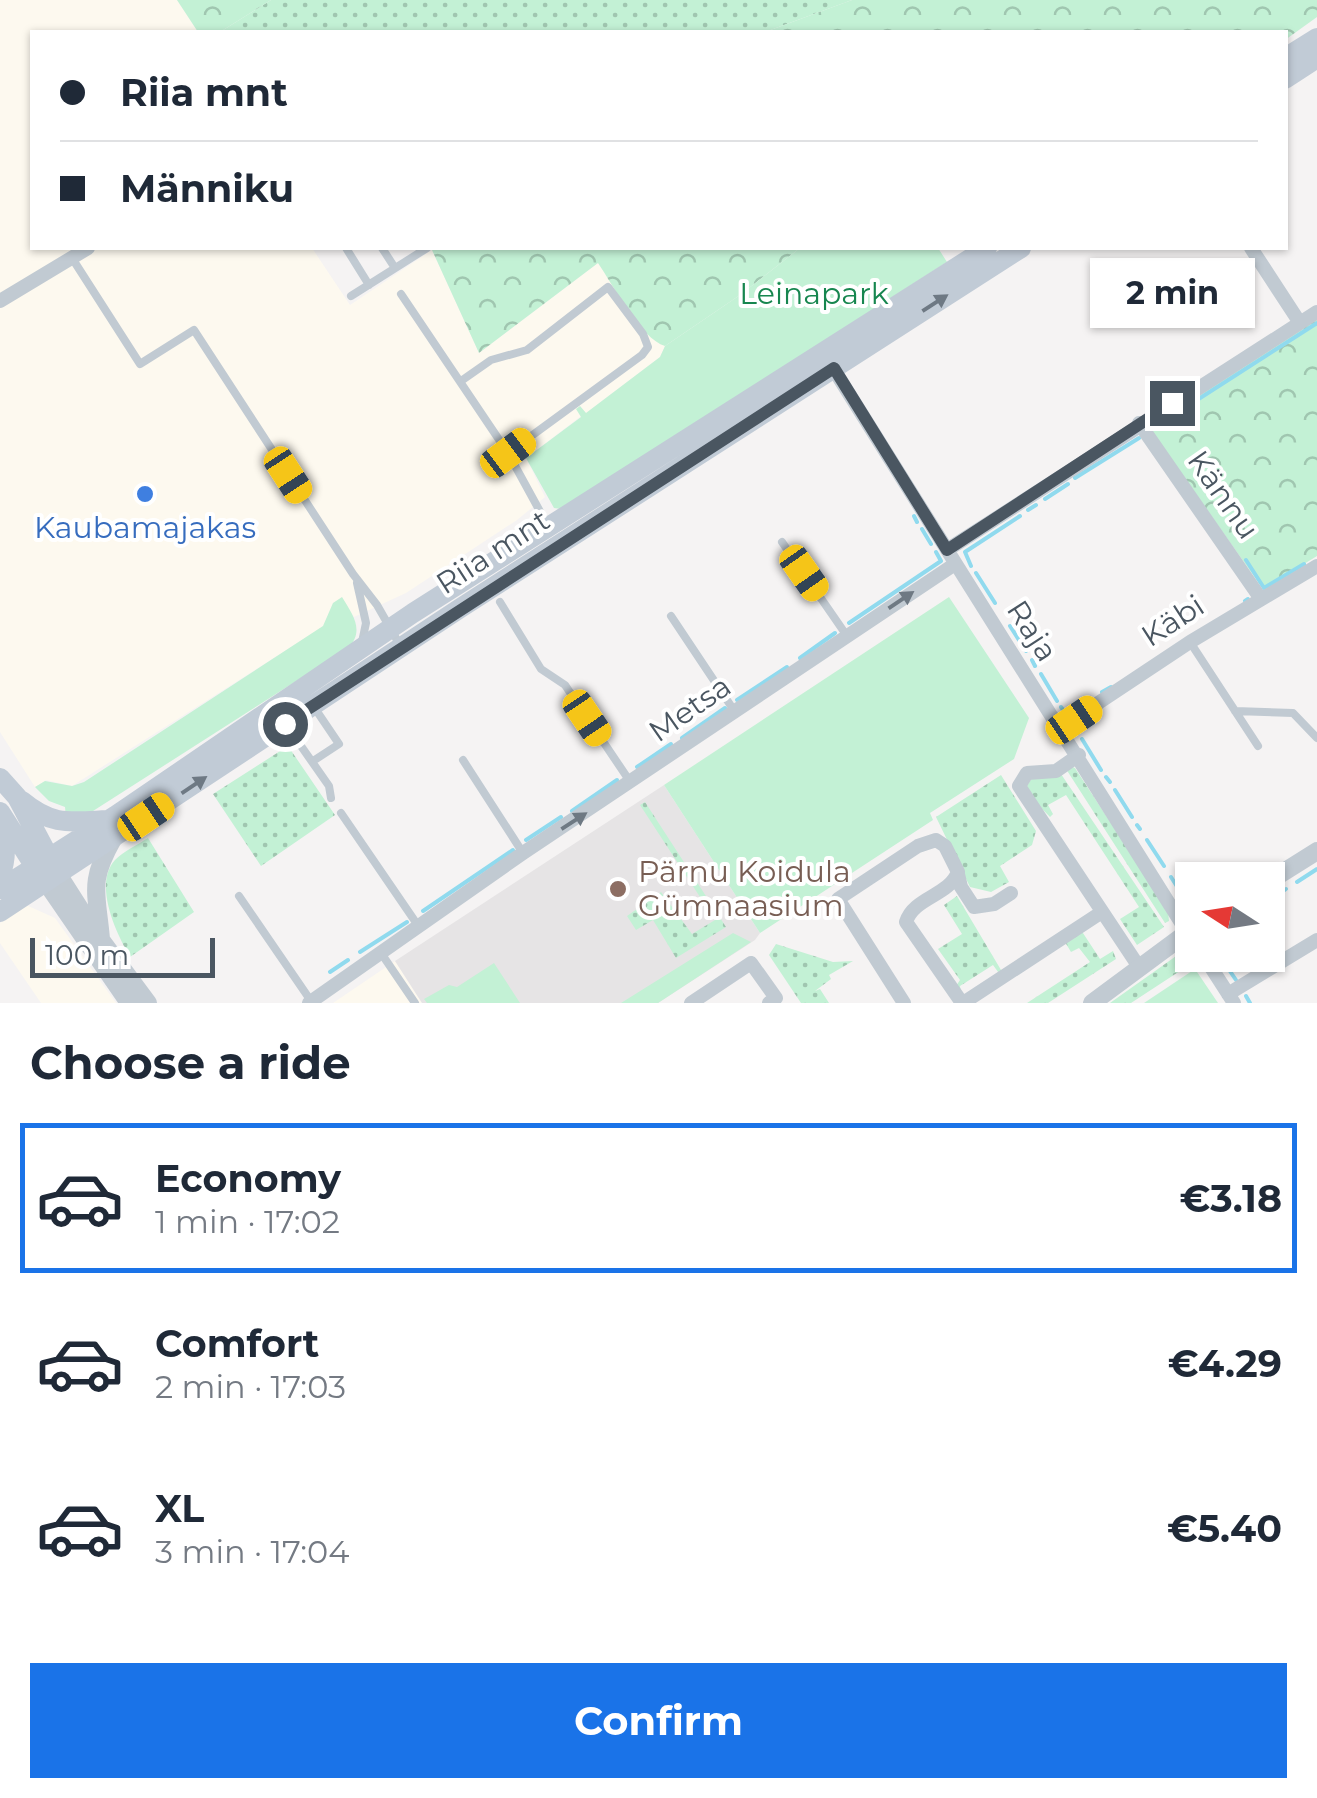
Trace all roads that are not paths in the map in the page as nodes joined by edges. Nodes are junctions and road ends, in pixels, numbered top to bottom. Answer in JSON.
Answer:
{"nodes":[{"id":1,"x":1317,"y":38,"type":"edge"},
{"id":2,"x":1288,"y":56,"type":"edge"},
{"id":3,"x":1317,"y":58,"type":"edge"},
{"id":4,"x":1288,"y":77,"type":"edge"},
{"id":5,"x":85,"y":250,"type":"edge"},
{"id":6,"x":347,"y":250,"type":"edge"},
{"id":7,"x":383,"y":250,"type":"edge"},
{"id":8,"x":984,"y":250,"type":"edge"},
{"id":9,"x":1018,"y":250,"type":"edge"},
{"id":10,"x":1252,"y":250,"type":"edge"},
{"id":11,"x":416,"y":251,"type":"edge"},
{"id":12,"x":72,"y":258,"type":"junction"},
{"id":13,"x":395,"y":268,"type":"junction"},
{"id":14,"x":369,"y":284,"type":"junction"},
{"id":15,"x":401,"y":294,"type":"dead end"},
{"id":16,"x":351,"y":296,"type":"dead end"},
{"id":17,"x":0,"y":301,"type":"edge"},
{"id":18,"x":1317,"y":312,"type":"edge"},
{"id":19,"x":1300,"y":323,"type":"junction"},
{"id":20,"x":829,"y":361,"type":"junction"},
{"id":21,"x":461,"y":381,"type":"junction"},
{"id":22,"x":1139,"y":424,"type":"junction"},
{"id":23,"x":508,"y":453,"type":"junction"},
{"id":24,"x":554,"y":536,"type":"junction"},
{"id":25,"x":782,"y":542,"type":"dead end"},
{"id":26,"x":947,"y":550,"type":"junction"},
{"id":27,"x":955,"y":564,"type":"junction"},
{"id":28,"x":1317,"y":566,"type":"edge"},
{"id":29,"x":354,"y":574,"type":"junction"},
{"id":30,"x":1262,"y":599,"type":"junction"},
{"id":31,"x":500,"y":602,"type":"dead end"},
{"id":32,"x":671,"y":616,"type":"dead end"},
{"id":33,"x":847,"y":636,"type":"junction"},
{"id":34,"x":396,"y":638,"type":"junction"},
{"id":35,"x":1190,"y":642,"type":"junction"},
{"id":36,"x":360,"y":650,"type":"junction"},
{"id":37,"x":300,"y":698,"type":"junction"},
{"id":38,"x":1235,"y":711,"type":"junction"},
{"id":39,"x":735,"y":712,"type":"junction"},
{"id":40,"x":285,"y":724,"type":"junction"},
{"id":41,"x":1062,"y":728,"type":"junction"},
{"id":42,"x":1317,"y":738,"type":"edge"},
{"id":43,"x":1258,"y":746,"type":"dead end"},
{"id":44,"x":1079,"y":755,"type":"junction"},
{"id":45,"x":462,"y":760,"type":"dead end"},
{"id":46,"x":313,"y":761,"type":"junction"},
{"id":47,"x":0,"y":778,"type":"edge"},
{"id":48,"x":631,"y":783,"type":"junction"},
{"id":49,"x":16,"y":797,"type":"junction"},
{"id":50,"x":331,"y":798,"type":"dead end"},
{"id":51,"x":0,"y":812,"type":"edge"},
{"id":52,"x":341,"y":813,"type":"dead end"},
{"id":53,"x":0,"y":826,"type":"edge"},
{"id":54,"x":111,"y":829,"type":"junction"},
{"id":55,"x":1317,"y":851,"type":"edge"},
{"id":56,"x":523,"y":853,"type":"junction"},
{"id":57,"x":46,"y":869,"type":"junction"},
{"id":58,"x":1285,"y":871,"type":"edge"},
{"id":59,"x":958,"y":873,"type":"junction"},
{"id":60,"x":0,"y":877,"type":"edge"},
{"id":61,"x":0,"y":889,"type":"edge"},
{"id":62,"x":1011,"y":893,"type":"dead end"},
{"id":63,"x":240,"y":896,"type":"dead end"},
{"id":64,"x":1175,"y":908,"type":"edge"},
{"id":65,"x":0,"y":912,"type":"edge"},
{"id":66,"x":1102,"y":912,"type":"junction"},
{"id":67,"x":419,"y":926,"type":"junction"},
{"id":68,"x":102,"y":940,"type":"junction"},
{"id":69,"x":1317,"y":940,"type":"edge"},
{"id":70,"x":1175,"y":944,"type":"edge"},
{"id":71,"x":381,"y":953,"type":"junction"},
{"id":72,"x":1139,"y":967,"type":"junction"},
{"id":73,"x":1213,"y":972,"type":"edge"},
{"id":74,"x":1231,"y":999,"type":"edge"},
{"id":75,"x":775,"y":1001,"type":"edge"},
{"id":76,"x":310,"y":1002,"type":"edge"},
{"id":77,"x":130,"y":1003,"type":"edge"},
{"id":78,"x":148,"y":1003,"type":"edge"},
{"id":79,"x":414,"y":1003,"type":"edge"},
{"id":80,"x":691,"y":1003,"type":"edge"},
{"id":81,"x":904,"y":1003,"type":"edge"},
{"id":82,"x":963,"y":1003,"type":"edge"},
{"id":83,"x":1089,"y":1003,"type":"edge"}],
"edges":[{"from":1,"to":2,"type":"main road"},
{"from":3,"to":4,"type":"main road"},
{"from":5,"to":12,"type":"street"},
{"from":6,"to":14,"type":"lane"},
{"from":7,"to":13,"type":"lane"},
{"from":8,"to":20,"type":"main road","name":"Riia mnt"},
{"from":20,"to":9,"type":"main road","name":"Riia mnt","one_way":true},
{"from":10,"to":19,"type":"street"},
{"from":11,"to":13,"type":"lane"},
{"from":12,"to":17,"type":"street"},
{"from":12,"to":29,"type":"lane"},
{"from":13,"to":14,"type":"lane"},
{"from":14,"to":16,"type":"lane"},
{"from":15,"to":21,"type":"lane"},
{"from":18,"to":19,"type":"street"},
{"from":19,"to":22,"type":"street"},
{"from":20,"to":24,"type":"main road","name":"Riia mnt"},
{"from":20,"to":26,"type":"street","name":"Raja"},
{"from":21,"to":23,"type":"lane"},
{"from":21,"to":23,"type":"lane"},
{"from":22,"to":26,"type":"street"},
{"from":22,"to":30,"type":"street","name":"Kännu"},
{"from":23,"to":24,"type":"lane"},
{"from":24,"to":34,"type":"main road","name":"Riia mnt"},
{"from":25,"to":33,"type":"lane"},
{"from":26,"to":27,"type":"street","name":"Raja"},
{"from":33,"to":27,"type":"street","name":"Metsa","one_way":true},
{"from":27,"to":41,"type":"street","name":"Raja"},
{"from":28,"to":30,"type":"street","name":"Käbi"},
{"from":29,"to":34,"type":"lane"},
{"from":29,"to":36,"type":"lane"},
{"from":30,"to":35,"type":"street","name":"Käbi"},
{"from":31,"to":48,"type":"lane"},
{"from":32,"to":39,"type":"lane"},
{"from":33,"to":39,"type":"street","name":"Metsa"},
{"from":34,"to":36,"type":"main road","name":"Riia mnt"},
{"from":34,"to":37,"type":"main road","name":"Riia mnt"},
{"from":35,"to":38,"type":"lane"},
{"from":35,"to":41,"type":"street","name":"Käbi"},
{"from":36,"to":37,"type":"main road","name":"Riia mnt"},
{"from":37,"to":40,"type":"main road","name":"Riia mnt"},
{"from":37,"to":46,"type":"lane"},
{"from":37,"to":54,"type":"main road","name":"Riia mnt"},
{"from":38,"to":42,"type":"lane"},
{"from":38,"to":43,"type":"lane"},
{"from":39,"to":48,"type":"street","name":"Metsa"},
{"from":40,"to":46,"type":"lane"},
{"from":54,"to":40,"type":"main road","name":"Riia mnt","one_way":true},
{"from":41,"to":44,"type":"street","name":"Raja"},
{"from":44,"to":64,"type":"street","name":"Raja"},
{"from":44,"to":66,"type":"street"},
{"from":45,"to":56,"type":"lane"},
{"from":46,"to":50,"type":"lane"},
{"from":47,"to":49,"type":"main road"},
{"from":56,"to":48,"type":"street","name":"Metsa","one_way":true},
{"from":49,"to":54,"type":"main road"},
{"from":49,"to":57,"type":"main road"},
{"from":51,"to":57,"type":"main road"},
{"from":52,"to":67,"type":"lane"},
{"from":53,"to":60,"type":"main road"},
{"from":54,"to":57,"type":"main road","name":"Riia mnt"},
{"from":54,"to":68,"type":"street"},
{"from":55,"to":58,"type":"street"},
{"from":56,"to":67,"type":"street","name":"Metsa"},
{"from":57,"to":61,"type":"main road","name":"Riia mnt"},
{"from":57,"to":65,"type":"main road","name":"Riia mnt"},
{"from":57,"to":68,"type":"street"},
{"from":57,"to":77,"type":"street"},
{"from":59,"to":62,"type":"street"},
{"from":59,"to":81,"type":"street"},
{"from":59,"to":82,"type":"street"},
{"from":63,"to":76,"type":"lane"},
{"from":66,"to":72,"type":"street"},
{"from":66,"to":82,"type":"street"},
{"from":67,"to":71,"type":"street","name":"Metsa"},
{"from":68,"to":78,"type":"street"},
{"from":69,"to":74,"type":"street"},
{"from":70,"to":72,"type":"street"},
{"from":71,"to":76,"type":"street","name":"Metsa"},
{"from":71,"to":79,"type":"lane"},
{"from":72,"to":83,"type":"street"},
{"from":73,"to":74,"type":"street"},
{"from":75,"to":80,"type":"street"}]}
